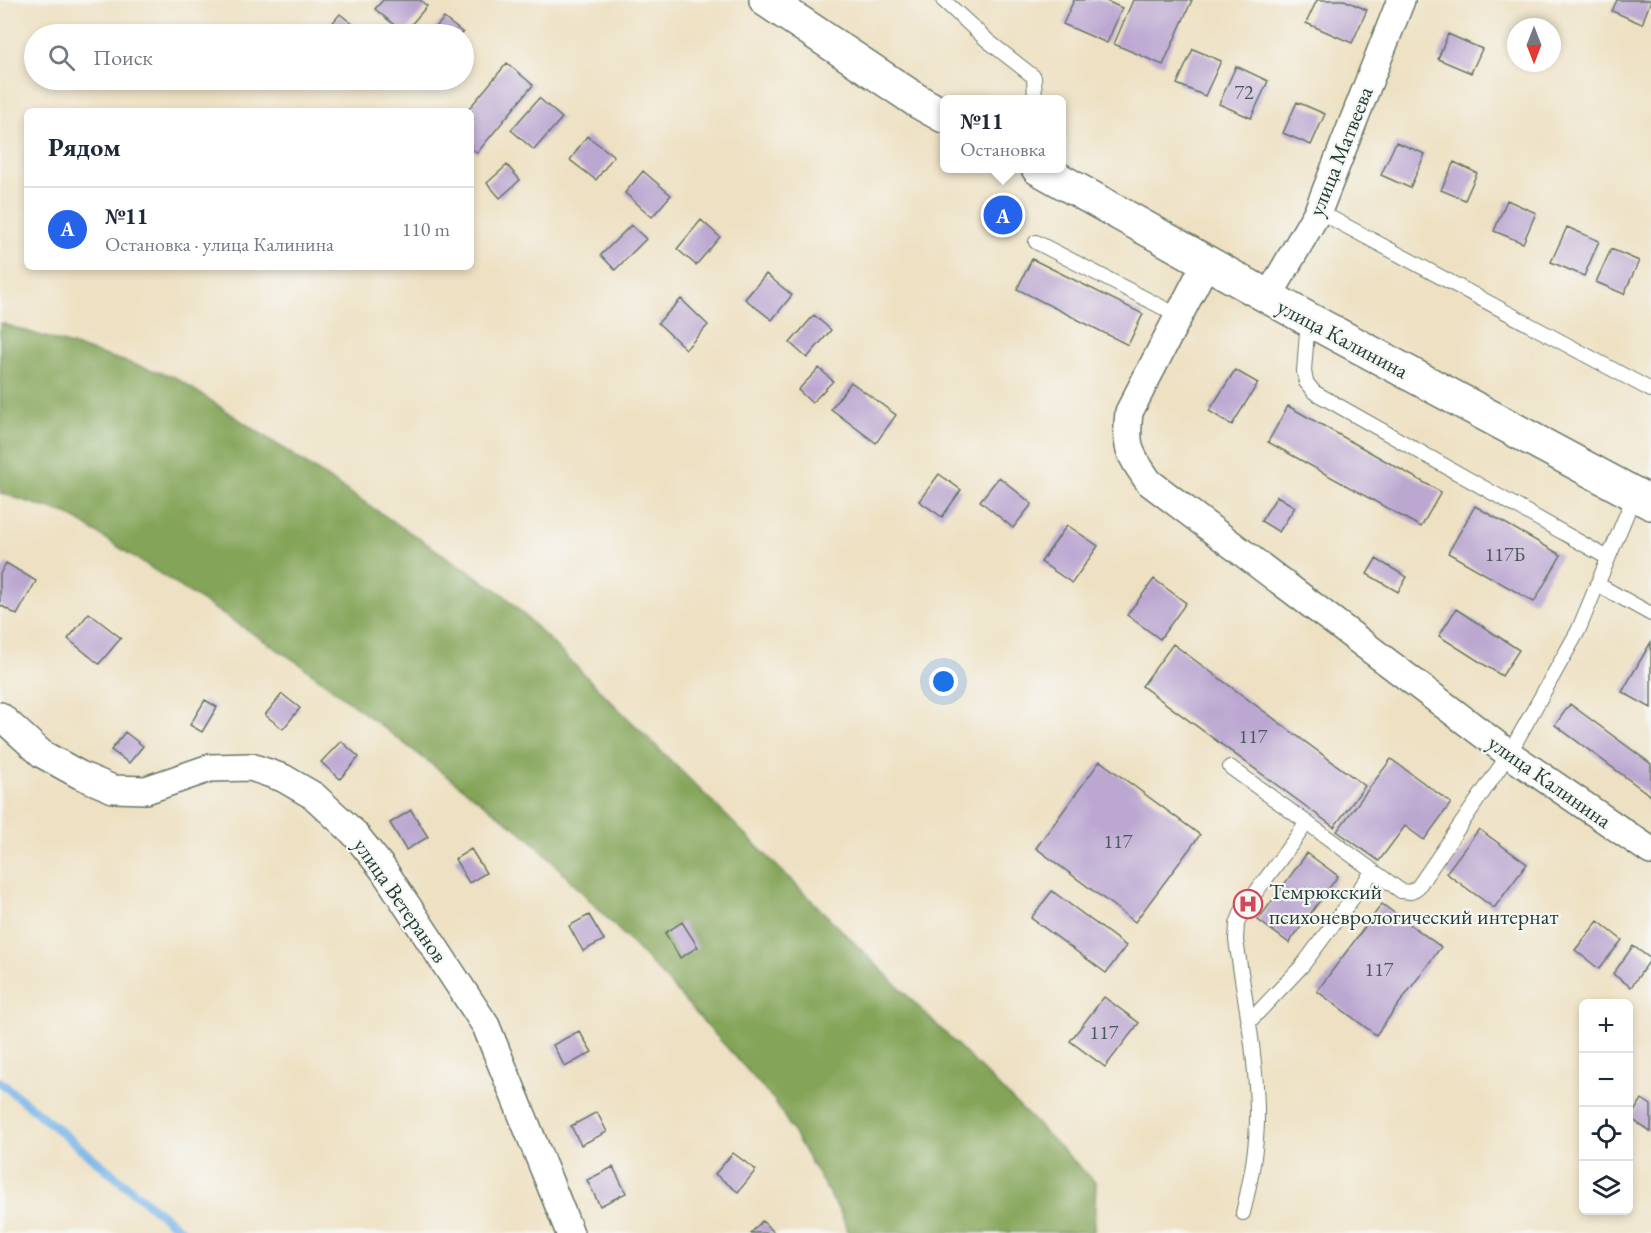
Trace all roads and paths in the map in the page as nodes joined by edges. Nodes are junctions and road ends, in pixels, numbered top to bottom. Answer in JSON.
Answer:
{"nodes":[{"id":1,"x":766,"y":0,"type":"edge"},
{"id":2,"x":943,"y":0,"type":"edge"},
{"id":3,"x":1401,"y":0,"type":"edge"},
{"id":4,"x":1035,"y":95,"type":"edge"},
{"id":5,"x":940,"y":113,"type":"edge"},
{"id":6,"x":1047,"y":173,"type":"edge"},
{"id":7,"x":1318,"y":211,"type":"junction"},
{"id":8,"x":1036,"y":242,"type":"dead end"},
{"id":9,"x":1206,"y":263,"type":"junction"},
{"id":10,"x":1268,"y":297,"type":"junction"},
{"id":11,"x":1179,"y":316,"type":"junction"},
{"id":12,"x":1308,"y":319,"type":"junction"},
{"id":13,"x":1651,"y":390,"type":"edge"},
{"id":14,"x":1643,"y":499,"type":"edge"},
{"id":15,"x":1608,"y":558,"type":"junction"},
{"id":16,"x":1597,"y":584,"type":"junction"},
{"id":17,"x":1651,"y":614,"type":"edge"},
{"id":18,"x":0,"y":716,"type":"edge"},
{"id":19,"x":1509,"y":754,"type":"junction"},
{"id":20,"x":1230,"y":767,"type":"dead end"},
{"id":21,"x":1307,"y":823,"type":"junction"},
{"id":22,"x":1651,"y":851,"type":"edge"},
{"id":23,"x":1373,"y":871,"type":"junction"},
{"id":24,"x":1248,"y":1023,"type":"junction"},
{"id":25,"x":1244,"y":1213,"type":"dead end"},
{"id":26,"x":570,"y":1233,"type":"edge"}],
"edges":[{"from":1,"to":5,"type":"main road"},
{"from":2,"to":4,"type":"lane"},
{"from":3,"to":7,"type":"street","name":"улица Матвеева"},
{"from":6,"to":9,"type":"main road","name":"улица Калинина"},
{"from":7,"to":10,"type":"street","name":"улица Матвеева"},
{"from":7,"to":13,"type":"lane"},
{"from":8,"to":11,"type":"lane"},
{"from":9,"to":10,"type":"main road","name":"улица Калинина"},
{"from":9,"to":11,"type":"street"},
{"from":10,"to":12,"type":"main road","name":"улица Калинина"},
{"from":11,"to":19,"type":"street","name":"улица Калинина"},
{"from":12,"to":14,"type":"main road","name":"улица Калинина"},
{"from":12,"to":15,"type":"lane"},
{"from":14,"to":15,"type":"lane"},
{"from":15,"to":16,"type":"lane"},
{"from":16,"to":17,"type":"lane"},
{"from":16,"to":19,"type":"lane"},
{"from":18,"to":26,"type":"street","name":"улица Ветеранов"},
{"from":19,"to":22,"type":"street","name":"улица Калинина"},
{"from":19,"to":23,"type":"lane"},
{"from":20,"to":21,"type":"lane"},
{"from":21,"to":23,"type":"lane"},
{"from":21,"to":24,"type":"lane"},
{"from":23,"to":24,"type":"lane"},
{"from":24,"to":25,"type":"lane"}]}
